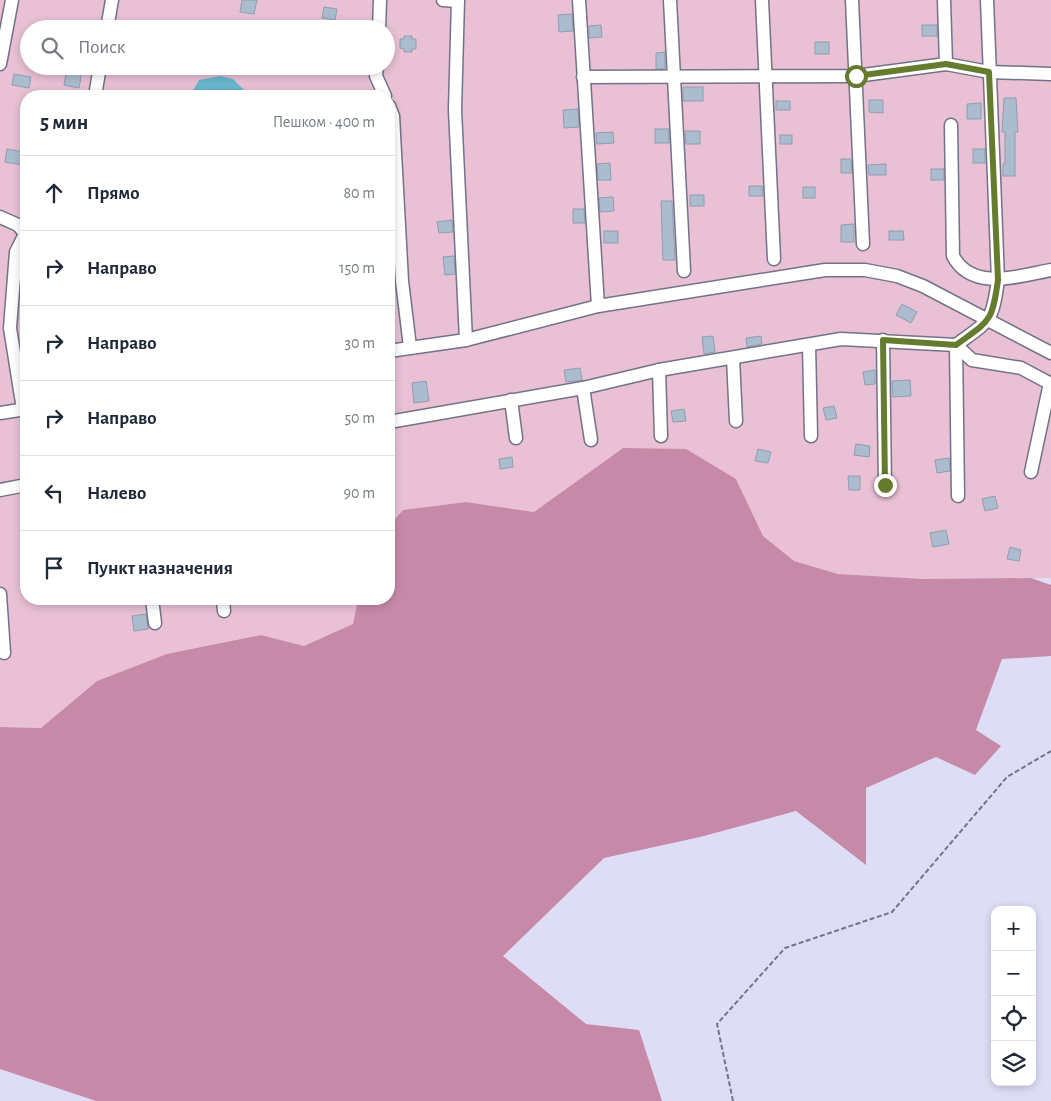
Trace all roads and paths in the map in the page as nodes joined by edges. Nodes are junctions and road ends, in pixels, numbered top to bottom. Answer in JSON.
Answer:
{"nodes":[{"id":1,"x":12,"y":0,"type":"edge"},
{"id":2,"x":112,"y":0,"type":"edge"},
{"id":3,"x":380,"y":0,"type":"edge"},
{"id":4,"x":443,"y":0,"type":"edge"},
{"id":5,"x":579,"y":0,"type":"edge"},
{"id":6,"x":670,"y":0,"type":"edge"},
{"id":7,"x":762,"y":0,"type":"edge"},
{"id":8,"x":852,"y":0,"type":"edge"},
{"id":9,"x":944,"y":0,"type":"edge"},
{"id":10,"x":987,"y":0,"type":"edge"},
{"id":11,"x":457,"y":1,"type":"edge"},
{"id":12,"x":109,"y":20,"type":"edge"},
{"id":13,"x":379,"y":20,"type":"edge"},
{"id":14,"x":0,"y":64,"type":"edge"},
{"id":15,"x":946,"y":64,"type":"junction"},
{"id":16,"x":989,"y":72,"type":"junction"},
{"id":17,"x":1051,"y":74,"type":"edge"},
{"id":18,"x":98,"y":75,"type":"edge"},
{"id":19,"x":376,"y":75,"type":"edge"},
{"id":20,"x":856,"y":76,"type":"junction"},
{"id":21,"x":583,"y":77,"type":"junction"},
{"id":22,"x":764,"y":77,"type":"junction"},
{"id":23,"x":672,"y":78,"type":"junction"},
{"id":24,"x":96,"y":90,"type":"edge"},
{"id":25,"x":382,"y":90,"type":"edge"},
{"id":26,"x":951,"y":125,"type":"dead end"},
{"id":27,"x":395,"y":153,"type":"edge"},
{"id":28,"x":0,"y":218,"type":"edge"},
{"id":29,"x":20,"y":227,"type":"edge"},
{"id":30,"x":20,"y":244,"type":"edge"},
{"id":31,"x":863,"y":244,"type":"dead end"},
{"id":32,"x":774,"y":259,"type":"dead end"},
{"id":33,"x":1051,"y":270,"type":"edge"},
{"id":34,"x":684,"y":271,"type":"dead end"},
{"id":35,"x":998,"y":280,"type":"junction"},
{"id":36,"x":598,"y":306,"type":"junction"},
{"id":37,"x":988,"y":321,"type":"junction"},
{"id":38,"x":466,"y":340,"type":"junction"},
{"id":39,"x":883,"y":340,"type":"junction"},
{"id":40,"x":809,"y":345,"type":"junction"},
{"id":41,"x":956,"y":345,"type":"junction"},
{"id":42,"x":410,"y":347,"type":"junction"},
{"id":43,"x":395,"y":350,"type":"edge"},
{"id":44,"x":1051,"y":353,"type":"edge"},
{"id":45,"x":732,"y":358,"type":"junction"},
{"id":46,"x":659,"y":370,"type":"junction"},
{"id":47,"x":20,"y":382,"type":"edge"},
{"id":48,"x":1051,"y":384,"type":"edge"},
{"id":49,"x":583,"y":388,"type":"junction"},
{"id":50,"x":512,"y":400,"type":"junction"},
{"id":51,"x":20,"y":410,"type":"edge"},
{"id":52,"x":0,"y":413,"type":"edge"},
{"id":53,"x":395,"y":421,"type":"edge"},
{"id":54,"x":736,"y":421,"type":"dead end"},
{"id":55,"x":661,"y":436,"type":"dead end"},
{"id":56,"x":811,"y":436,"type":"dead end"},
{"id":57,"x":516,"y":438,"type":"dead end"},
{"id":58,"x":591,"y":440,"type":"dead end"},
{"id":59,"x":1031,"y":472,"type":"dead end"},
{"id":60,"x":885,"y":485,"type":"dead end"},
{"id":61,"x":20,"y":486,"type":"edge"},
{"id":62,"x":0,"y":490,"type":"edge"},
{"id":63,"x":958,"y":496,"type":"dead end"},
{"id":64,"x":0,"y":594,"type":"edge"},
{"id":65,"x":153,"y":605,"type":"edge"},
{"id":66,"x":155,"y":623,"type":"dead end"},
{"id":67,"x":4,"y":653,"type":"dead end"},
{"id":68,"x":1051,"y":751,"type":"edge"},
{"id":69,"x":733,"y":1101,"type":"edge"}],
"edges":[{"from":1,"to":14,"type":"street"},
{"from":2,"to":12,"type":"street"},
{"from":3,"to":13,"type":"street"},
{"from":4,"to":11,"type":"street"},
{"from":5,"to":21,"type":"street"},
{"from":6,"to":23,"type":"street"},
{"from":7,"to":22,"type":"street"},
{"from":8,"to":20,"type":"street"},
{"from":9,"to":15,"type":"street"},
{"from":10,"to":16,"type":"street"},
{"from":11,"to":38,"type":"street"},
{"from":15,"to":16,"type":"street"},
{"from":15,"to":20,"type":"street"},
{"from":16,"to":17,"type":"street"},
{"from":16,"to":35,"type":"street"},
{"from":18,"to":24,"type":"street"},
{"from":19,"to":25,"type":"street"},
{"from":20,"to":22,"type":"street"},
{"from":20,"to":31,"type":"street"},
{"from":21,"to":23,"type":"street"},
{"from":21,"to":36,"type":"street"},
{"from":22,"to":23,"type":"street"},
{"from":22,"to":32,"type":"street"},
{"from":23,"to":34,"type":"street"},
{"from":26,"to":35,"type":"street"},
{"from":27,"to":42,"type":"street"},
{"from":28,"to":29,"type":"street"},
{"from":30,"to":47,"type":"street"},
{"from":33,"to":35,"type":"street"},
{"from":35,"to":37,"type":"street"},
{"from":36,"to":37,"type":"street"},
{"from":36,"to":38,"type":"street"},
{"from":37,"to":41,"type":"street"},
{"from":37,"to":44,"type":"street"},
{"from":38,"to":42,"type":"street"},
{"from":39,"to":40,"type":"street"},
{"from":39,"to":41,"type":"street"},
{"from":39,"to":60,"type":"street"},
{"from":40,"to":45,"type":"street"},
{"from":40,"to":56,"type":"street"},
{"from":41,"to":48,"type":"street"},
{"from":41,"to":63,"type":"street"},
{"from":42,"to":43,"type":"street"},
{"from":45,"to":46,"type":"street"},
{"from":45,"to":54,"type":"street"},
{"from":46,"to":49,"type":"street"},
{"from":46,"to":55,"type":"street"},
{"from":48,"to":59,"type":"street"},
{"from":49,"to":50,"type":"street"},
{"from":49,"to":58,"type":"street"},
{"from":50,"to":53,"type":"street"},
{"from":50,"to":57,"type":"street"},
{"from":51,"to":52,"type":"street"},
{"from":61,"to":62,"type":"street"},
{"from":64,"to":67,"type":"street"},
{"from":65,"to":66,"type":"street"},
{"from":68,"to":69,"type":"path"}]}
